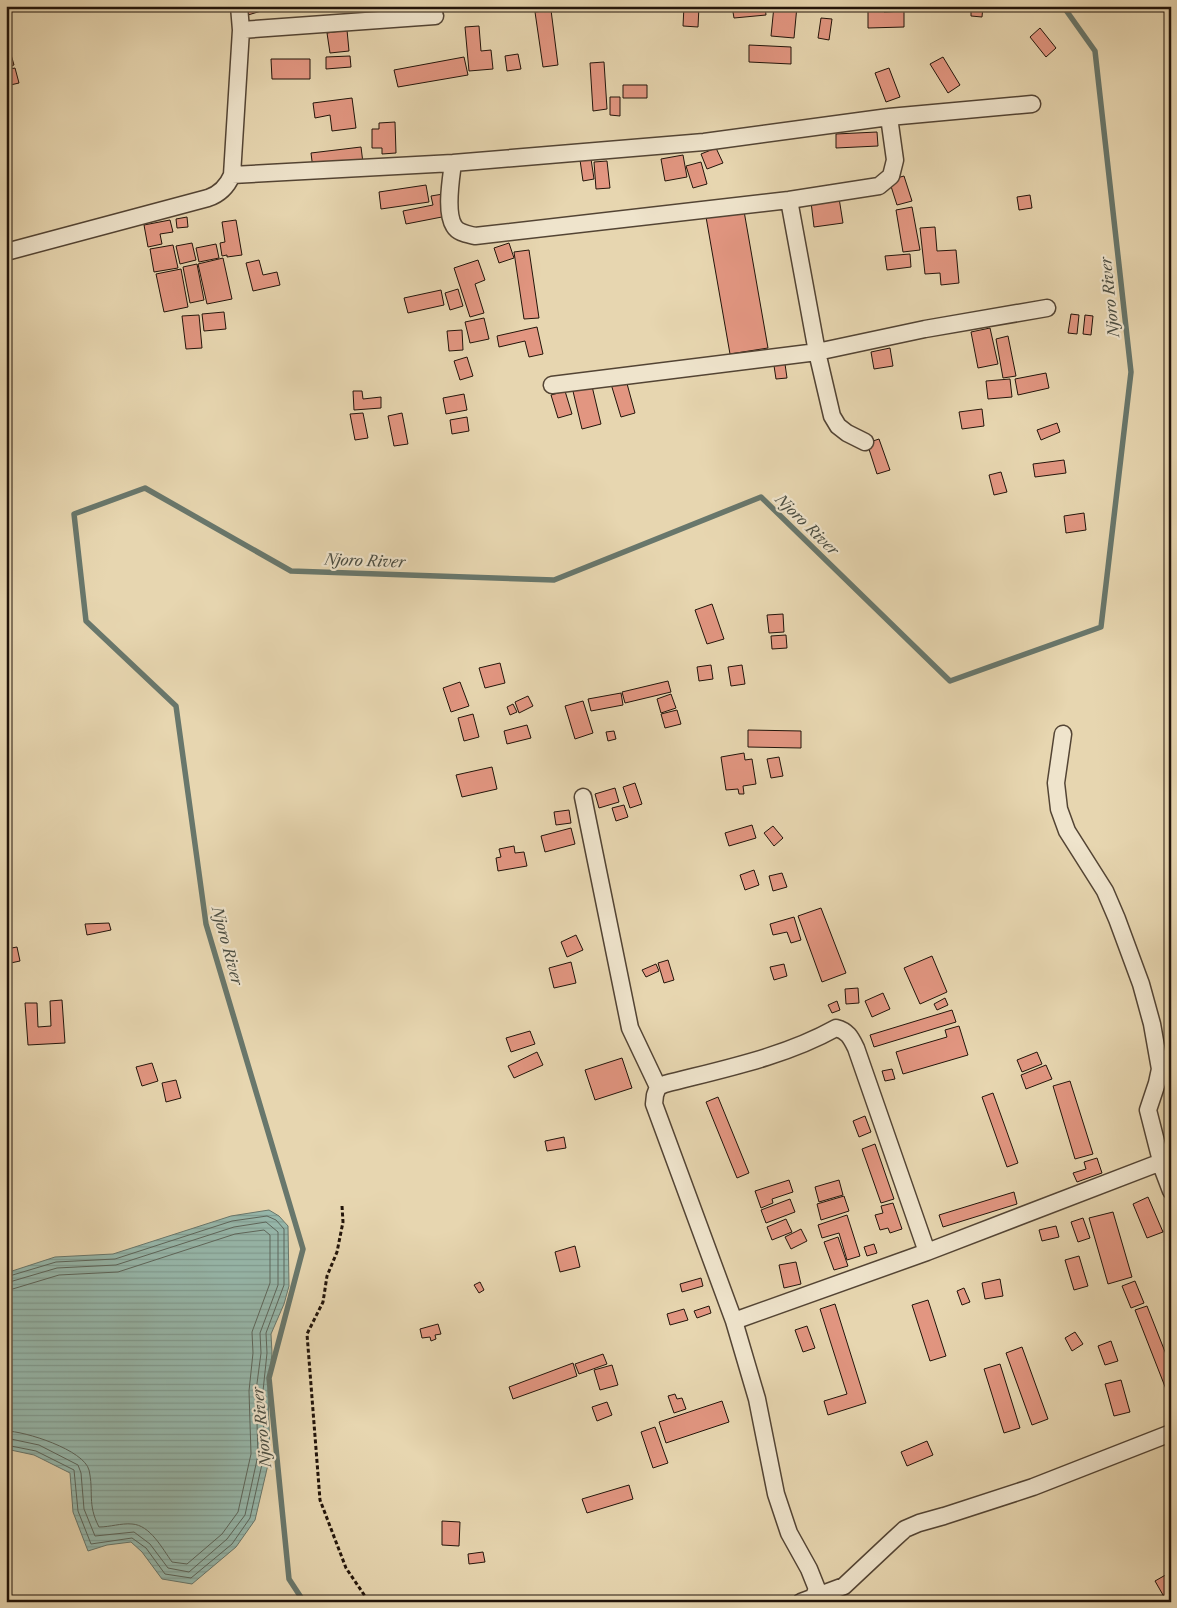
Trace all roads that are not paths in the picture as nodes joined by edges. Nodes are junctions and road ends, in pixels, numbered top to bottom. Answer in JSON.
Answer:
{"nodes":[{"id":1,"x":239,"y":6,"type":"edge"},
{"id":2,"x":435,"y":16,"type":"dead end"},
{"id":3,"x":240,"y":30,"type":"junction"},
{"id":4,"x":1032,"y":104,"type":"dead end"},
{"id":5,"x":889,"y":117,"type":"junction"},
{"id":6,"x":453,"y":163,"type":"junction"},
{"id":7,"x":232,"y":175,"type":"junction"},
{"id":8,"x":789,"y":200,"type":"junction"},
{"id":9,"x":6,"y":252,"type":"edge"},
{"id":10,"x":1047,"y":308,"type":"dead end"},
{"id":11,"x":817,"y":352,"type":"junction"},
{"id":12,"x":552,"y":385,"type":"dead end"},
{"id":13,"x":865,"y":442,"type":"dead end"},
{"id":14,"x":1063,"y":734,"type":"dead end"},
{"id":15,"x":583,"y":798,"type":"dead end"},
{"id":16,"x":658,"y":1087,"type":"junction"},
{"id":17,"x":1165,"y":1160,"type":"edge"},
{"id":18,"x":1171,"y":1191,"type":"edge"},
{"id":19,"x":927,"y":1252,"type":"junction"},
{"id":20,"x":734,"y":1321,"type":"junction"},
{"id":21,"x":1171,"y":1434,"type":"edge"},
{"id":22,"x":807,"y":1599,"type":"edge"}],
"edges":[{"from":1,"to":3,"type":"street"},
{"from":2,"to":3,"type":"street"},
{"from":3,"to":7,"type":"street"},
{"from":4,"to":5,"type":"street"},
{"from":5,"to":6,"type":"street"},
{"from":5,"to":8,"type":"street"},
{"from":6,"to":7,"type":"street"},
{"from":6,"to":8,"type":"street"},
{"from":7,"to":9,"type":"street"},
{"from":8,"to":11,"type":"street"},
{"from":10,"to":11,"type":"street"},
{"from":11,"to":12,"type":"street"},
{"from":11,"to":13,"type":"street"},
{"from":14,"to":17,"type":"street"},
{"from":15,"to":16,"type":"street"},
{"from":16,"to":19,"type":"street"},
{"from":16,"to":20,"type":"street"},
{"from":17,"to":18,"type":"street"},
{"from":17,"to":19,"type":"street"},
{"from":19,"to":20,"type":"street"},
{"from":20,"to":22,"type":"street"},
{"from":21,"to":22,"type":"street"}]}
